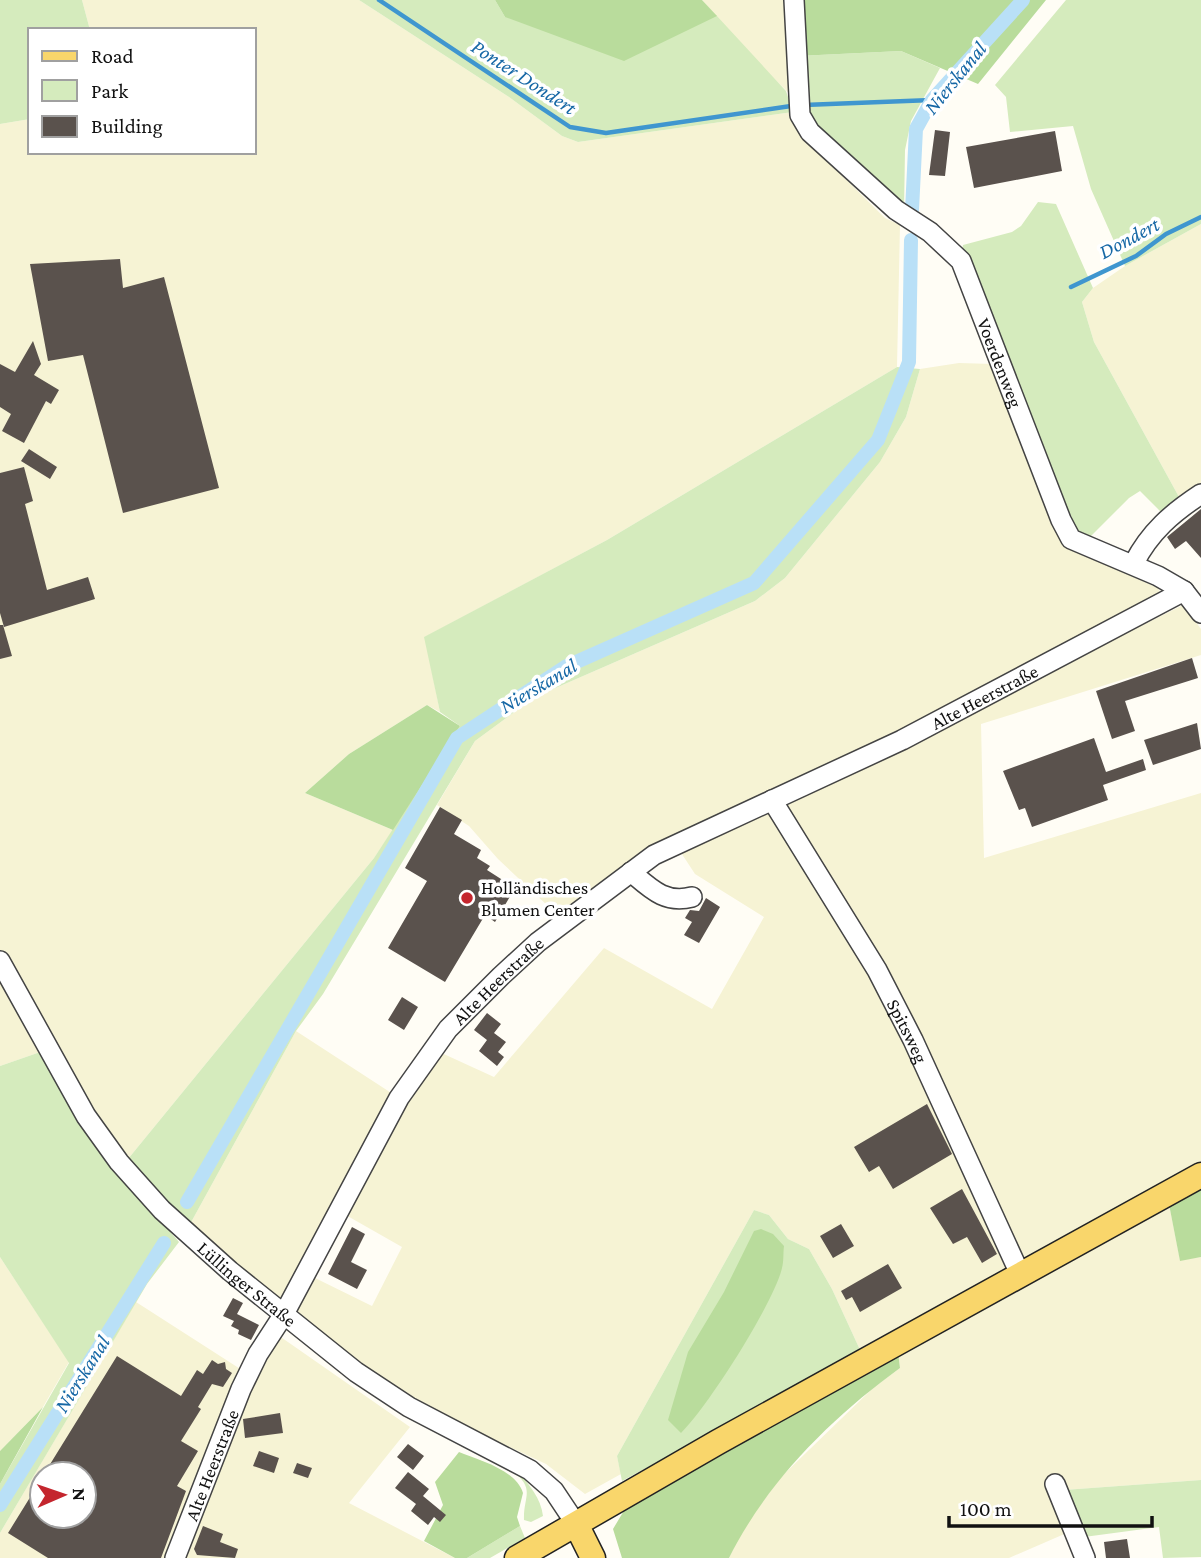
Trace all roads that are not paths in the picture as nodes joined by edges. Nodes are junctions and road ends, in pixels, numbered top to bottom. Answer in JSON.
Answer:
{"nodes":[{"id":1,"x":794,"y":0,"type":"edge"},
{"id":2,"x":1201,"y":494,"type":"edge"},
{"id":3,"x":1134,"y":563,"type":"junction"},
{"id":4,"x":1184,"y":591,"type":"junction"},
{"id":5,"x":1201,"y":613,"type":"edge"},
{"id":6,"x":772,"y":800,"type":"junction"},
{"id":7,"x":631,"y":872,"type":"junction"},
{"id":8,"x":692,"y":897,"type":"dead end"},
{"id":9,"x":2,"y":968,"type":"edge"},
{"id":10,"x":1201,"y":1175,"type":"edge"},
{"id":11,"x":1020,"y":1274,"type":"junction"},
{"id":12,"x":285,"y":1314,"type":"junction"},
{"id":13,"x":1055,"y":1484,"type":"dead end"},
{"id":14,"x":576,"y":1524,"type":"junction"},
{"id":15,"x":175,"y":1558,"type":"edge"},
{"id":16,"x":517,"y":1558,"type":"edge"},
{"id":17,"x":593,"y":1558,"type":"edge"},
{"id":18,"x":1085,"y":1558,"type":"edge"}],
"edges":[{"from":1,"to":3,"type":"street","name":"Voerdenweg"},
{"from":2,"to":3,"type":"street"},
{"from":3,"to":4,"type":"street","name":"Voerdenweg"},
{"from":4,"to":5,"type":"street","name":"Voerdenweg"},
{"from":4,"to":6,"type":"street","name":"Alte Heerstraße"},
{"from":6,"to":7,"type":"street","name":"Alte Heerstraße"},
{"from":6,"to":11,"type":"street","name":"Spitsweg"},
{"from":7,"to":8,"type":"street"},
{"from":7,"to":12,"type":"street","name":"Alte Heerstraße"},
{"from":9,"to":12,"type":"street","name":"Lüllinger Straße"},
{"from":10,"to":11,"type":"main road"},
{"from":11,"to":14,"type":"main road"},
{"from":12,"to":14,"type":"street","name":"Lüllinger Straße"},
{"from":12,"to":15,"type":"street","name":"Alte Heerstraße"},
{"from":13,"to":18,"type":"street"},
{"from":14,"to":16,"type":"main road"},
{"from":14,"to":17,"type":"main road"}]}
